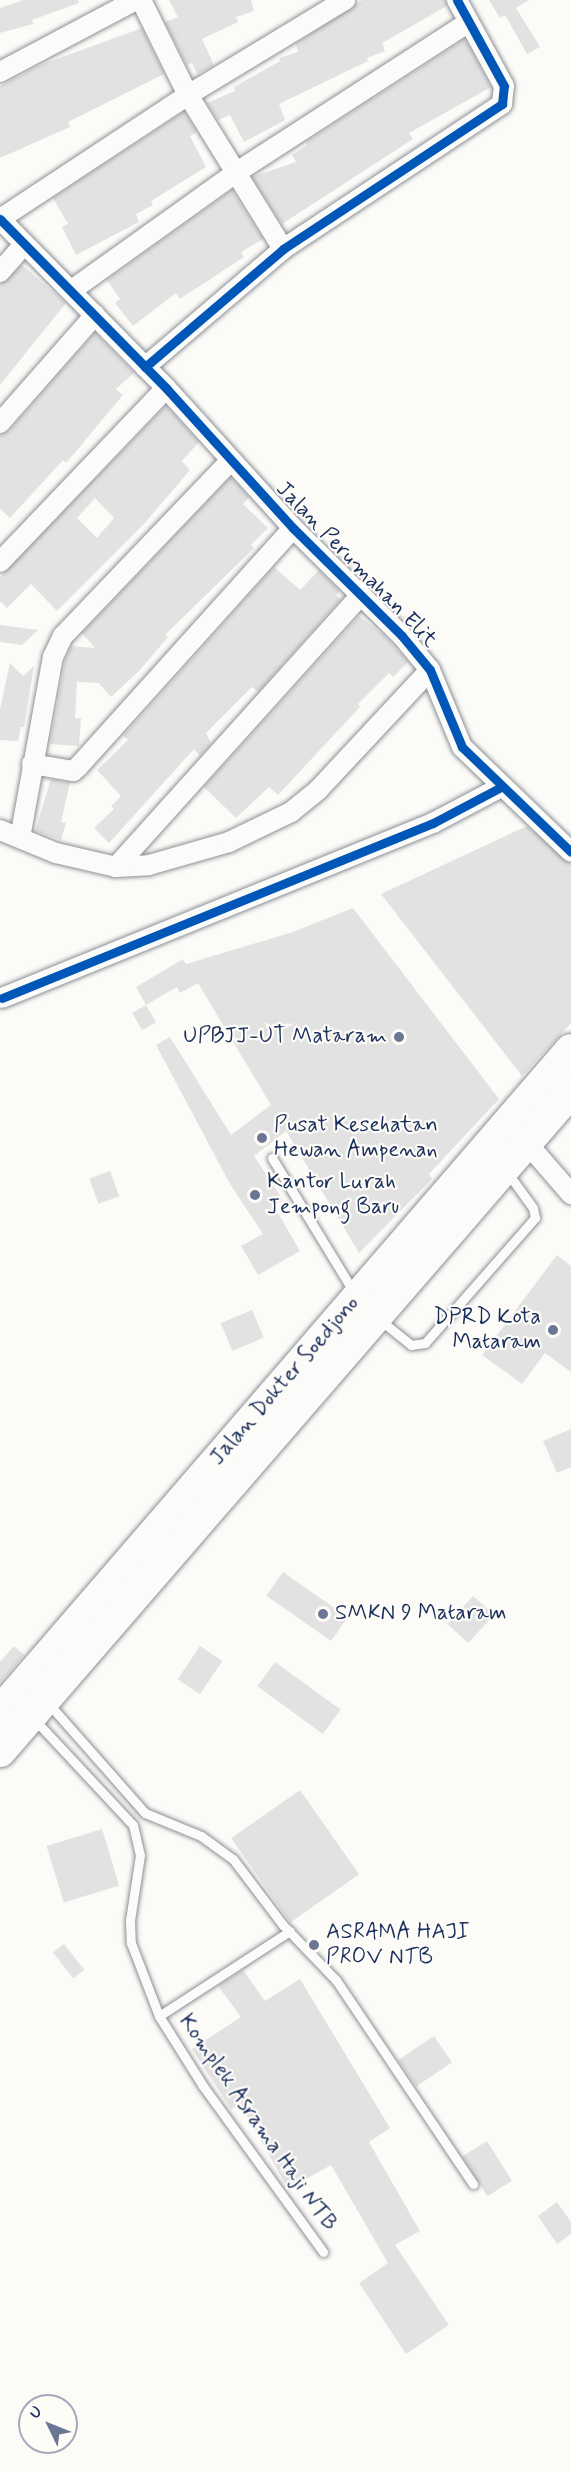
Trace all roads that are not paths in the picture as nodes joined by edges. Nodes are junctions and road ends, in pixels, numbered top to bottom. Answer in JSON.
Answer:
{"nodes":[{"id":1,"x":136,"y":0,"type":"edge"},
{"id":2,"x":141,"y":0,"type":"edge"},
{"id":3,"x":345,"y":0,"type":"edge"},
{"id":4,"x":457,"y":0,"type":"edge"},
{"id":5,"x":469,"y":22,"type":"junction"},
{"id":6,"x":0,"y":72,"type":"edge"},
{"id":7,"x":188,"y":95,"type":"junction"},
{"id":8,"x":237,"y":172,"type":"junction"},
{"id":9,"x":0,"y":219,"type":"edge"},
{"id":10,"x":23,"y":246,"type":"junction"},
{"id":11,"x":283,"y":249,"type":"junction"},
{"id":12,"x":0,"y":272,"type":"edge"},
{"id":13,"x":72,"y":290,"type":"junction"},
{"id":14,"x":95,"y":315,"type":"junction"},
{"id":15,"x":145,"y":367,"type":"junction"},
{"id":16,"x":166,"y":388,"type":"junction"},
{"id":17,"x":0,"y":423,"type":"edge"},
{"id":18,"x":229,"y":462,"type":"junction"},
{"id":19,"x":293,"y":528,"type":"junction"},
{"id":20,"x":0,"y":562,"type":"edge"},
{"id":21,"x":360,"y":596,"type":"junction"},
{"id":22,"x":430,"y":670,"type":"junction"},
{"id":23,"x":32,"y":764,"type":"junction"},
{"id":24,"x":501,"y":787,"type":"junction"},
{"id":25,"x":0,"y":830,"type":"edge"},
{"id":26,"x":20,"y":838,"type":"junction"},
{"id":27,"x":571,"y":852,"type":"edge"},
{"id":28,"x":116,"y":867,"type":"junction"},
{"id":29,"x":2,"y":998,"type":"dead end"},
{"id":30,"x":571,"y":1050,"type":"edge"},
{"id":31,"x":571,"y":1091,"type":"edge"},
{"id":32,"x":526,"y":1142,"type":"junction"},
{"id":33,"x":272,"y":1158,"type":"dead end"},
{"id":34,"x":504,"y":1168,"type":"junction"},
{"id":35,"x":571,"y":1194,"type":"edge"},
{"id":36,"x":366,"y":1306,"type":"junction"},
{"id":37,"x":26,"y":1699,"type":"edge"},
{"id":38,"x":0,"y":1751,"type":"edge"},
{"id":39,"x":145,"y":1813,"type":"junction"},
{"id":40,"x":132,"y":1826,"type":"junction"},
{"id":41,"x":290,"y":1931,"type":"junction"},
{"id":42,"x":159,"y":2016,"type":"junction"},
{"id":43,"x":473,"y":2184,"type":"dead end"},
{"id":44,"x":323,"y":2252,"type":"dead end"}],
"edges":[{"from":1,"to":6,"type":"street"},
{"from":2,"to":7,"type":"street"},
{"from":3,"to":7,"type":"street"},
{"from":4,"to":5,"type":"street"},
{"from":5,"to":8,"type":"street"},
{"from":5,"to":11,"type":"street"},
{"from":7,"to":8,"type":"street"},
{"from":7,"to":9,"type":"street"},
{"from":8,"to":11,"type":"street"},
{"from":8,"to":13,"type":"street"},
{"from":9,"to":10,"type":"street","name":"Jalan Perumahan Elit"},
{"from":10,"to":12,"type":"street"},
{"from":10,"to":13,"type":"street","name":"Jalan Perumahan Elit"},
{"from":11,"to":15,"type":"street"},
{"from":13,"to":14,"type":"street","name":"Jalan Perumahan Elit"},
{"from":14,"to":15,"type":"street","name":"Jalan Perumahan Elit"},
{"from":14,"to":17,"type":"street"},
{"from":15,"to":16,"type":"street","name":"Jalan Perumahan Elit"},
{"from":16,"to":18,"type":"street","name":"Jalan Perumahan Elit"},
{"from":16,"to":20,"type":"street"},
{"from":18,"to":19,"type":"street","name":"Jalan Perumahan Elit"},
{"from":18,"to":23,"type":"street"},
{"from":19,"to":21,"type":"street","name":"Jalan Perumahan Elit"},
{"from":19,"to":23,"type":"street"},
{"from":21,"to":22,"type":"street","name":"Jalan Perumahan Elit"},
{"from":21,"to":28,"type":"street"},
{"from":22,"to":24,"type":"street","name":"Jalan Perumahan Elit"},
{"from":22,"to":28,"type":"street"},
{"from":23,"to":26,"type":"street"},
{"from":24,"to":27,"type":"street","name":"Jalan Perumahan Elit"},
{"from":24,"to":29,"type":"street"},
{"from":25,"to":26,"type":"street"},
{"from":26,"to":28,"type":"street"},
{"from":30,"to":36,"type":"highway","name":"Jalan Dokter Soedjono"},
{"from":31,"to":32,"type":"highway","name":"Jalan Dokter Soedjono"},
{"from":32,"to":34,"type":"highway","name":"Jalan Dokter Soedjono"},
{"from":32,"to":35,"type":"street"},
{"from":33,"to":36,"type":"lane"},
{"from":34,"to":36,"type":"highway","name":"Jalan Dokter Soedjono"},
{"from":34,"to":36,"type":"lane"},
{"from":36,"to":37,"type":"highway","name":"Jalan Dokter Soedjono"},
{"from":37,"to":38,"type":"highway","name":"Jalan Dokter Soedjono"},
{"from":37,"to":39,"type":"lane"},
{"from":37,"to":40,"type":"lane"},
{"from":39,"to":40,"type":"lane"},
{"from":39,"to":41,"type":"lane"},
{"from":40,"to":42,"type":"lane","name":"Komplek Asrama Haji NTB"},
{"from":41,"to":42,"type":"lane"},
{"from":41,"to":43,"type":"lane"},
{"from":42,"to":44,"type":"lane","name":"Komplek Asrama Haji NTB"}]}
